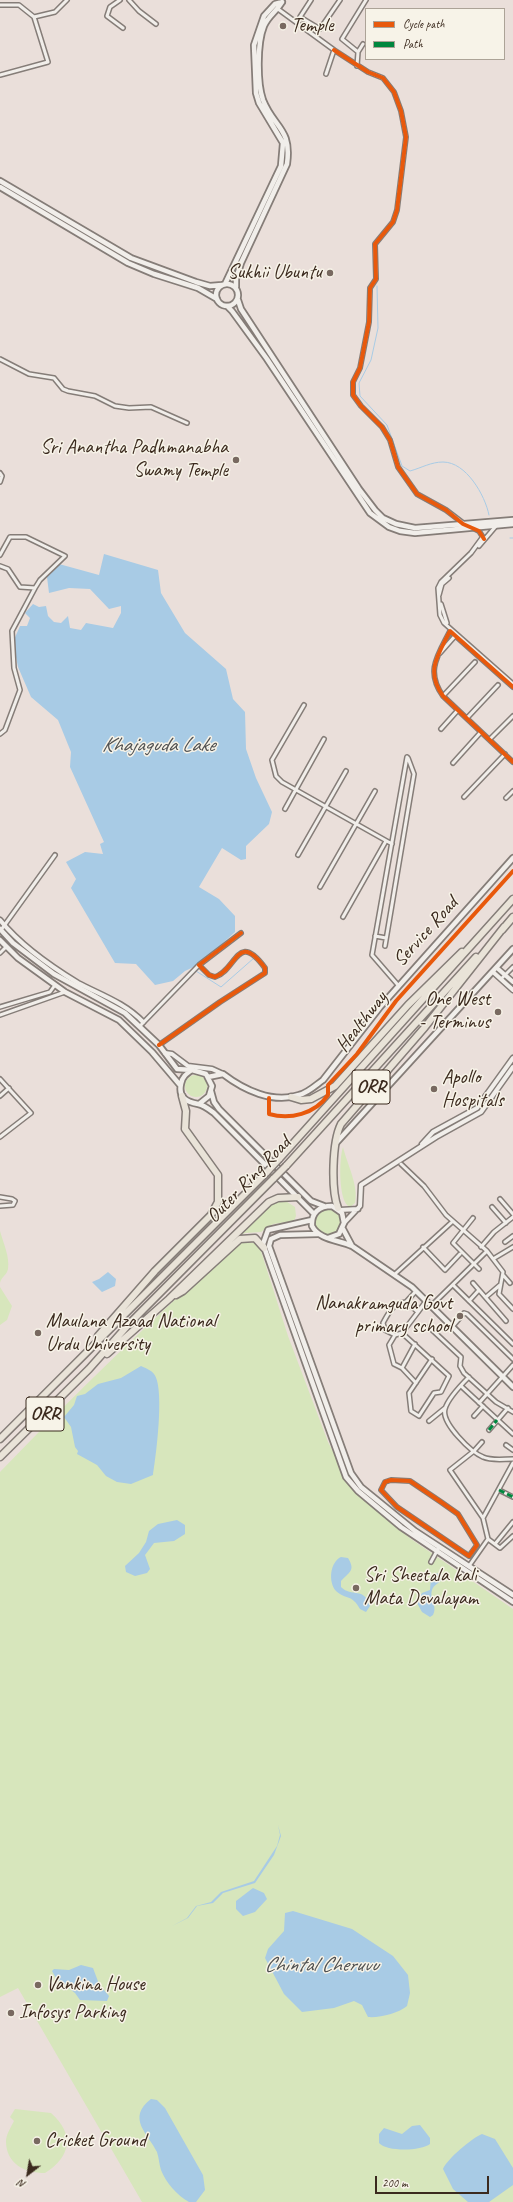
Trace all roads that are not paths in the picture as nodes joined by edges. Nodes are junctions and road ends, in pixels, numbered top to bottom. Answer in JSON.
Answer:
{"nodes":[{"id":1,"x":67,"y":0,"type":"edge"},
{"id":2,"x":120,"y":0,"type":"edge"},
{"id":3,"x":129,"y":0,"type":"edge"},
{"id":4,"x":311,"y":0,"type":"edge"},
{"id":5,"x":340,"y":0,"type":"edge"},
{"id":6,"x":366,"y":0,"type":"edge"},
{"id":7,"x":283,"y":1,"type":"edge"},
{"id":8,"x":275,"y":2,"type":"edge"},
{"id":9,"x":0,"y":5,"type":"edge"},
{"id":10,"x":278,"y":9,"type":"junction"},
{"id":11,"x":34,"y":17,"type":"junction"},
{"id":12,"x":156,"y":24,"type":"dead end"},
{"id":13,"x":123,"y":28,"type":"dead end"},
{"id":14,"x":363,"y":44,"type":"dead end"},
{"id":15,"x":334,"y":50,"type":"junction"},
{"id":16,"x":358,"y":52,"type":"junction"},
{"id":17,"x":357,"y":66,"type":"junction"},
{"id":18,"x":326,"y":74,"type":"dead end"},
{"id":19,"x":0,"y":75,"type":"edge"},
{"id":20,"x":0,"y":181,"type":"edge"},
{"id":21,"x":0,"y":187,"type":"edge"},
{"id":22,"x":224,"y":284,"type":"junction"},
{"id":23,"x":236,"y":287,"type":"junction"},
{"id":24,"x":217,"y":299,"type":"junction"},
{"id":25,"x":238,"y":300,"type":"junction"},
{"id":26,"x":227,"y":306,"type":"junction"},
{"id":27,"x":0,"y":359,"type":"edge"},
{"id":28,"x":187,"y":423,"type":"dead end"},
{"id":29,"x":0,"y":473,"type":"edge"},
{"id":30,"x":0,"y":482,"type":"edge"},
{"id":31,"x":513,"y":520,"type":"edge"},
{"id":32,"x":500,"y":523,"type":"junction"},
{"id":33,"x":463,"y":524,"type":"junction"},
{"id":34,"x":513,"y":524,"type":"edge"},
{"id":35,"x":470,"y":527,"type":"junction"},
{"id":36,"x":483,"y":538,"type":"junction"},
{"id":37,"x":0,"y":555,"type":"edge"},
{"id":38,"x":0,"y":566,"type":"edge"},
{"id":39,"x":35,"y":588,"type":"junction"},
{"id":40,"x":450,"y":630,"type":"junction"},
{"id":41,"x":455,"y":636,"type":"junction"},
{"id":42,"x":438,"y":656,"type":"junction"},
{"id":43,"x":475,"y":662,"type":"dead end"},
{"id":44,"x":498,"y":685,"type":"dead end"},
{"id":45,"x":513,"y":686,"type":"edge"},
{"id":46,"x":443,"y":696,"type":"junction"},
{"id":47,"x":304,"y":705,"type":"dead end"},
{"id":48,"x":458,"y":710,"type":"junction"},
{"id":49,"x":513,"y":716,"type":"edge"},
{"id":50,"x":467,"y":718,"type":"junction"},
{"id":51,"x":441,"y":729,"type":"dead end"},
{"id":52,"x":481,"y":732,"type":"junction"},
{"id":53,"x":0,"y":734,"type":"edge"},
{"id":54,"x":324,"y":739,"type":"dead end"},
{"id":55,"x":490,"y":740,"type":"junction"},
{"id":56,"x":505,"y":754,"type":"junction"},
{"id":57,"x":513,"y":761,"type":"edge"},
{"id":58,"x":453,"y":763,"type":"dead end"},
{"id":59,"x":346,"y":771,"type":"dead end"},
{"id":60,"x":296,"y":790,"type":"junction"},
{"id":61,"x":375,"y":791,"type":"dead end"},
{"id":62,"x":513,"y":791,"type":"edge"},
{"id":63,"x":464,"y":797,"type":"dead end"},
{"id":64,"x":506,"y":798,"type":"dead end"},
{"id":65,"x":326,"y":807,"type":"junction"},
{"id":66,"x":285,"y":809,"type":"dead end"},
{"id":67,"x":356,"y":824,"type":"junction"},
{"id":68,"x":386,"y":841,"type":"junction"},
{"id":69,"x":392,"y":844,"type":"junction"},
{"id":70,"x":55,"y":855,"type":"dead end"},
{"id":71,"x":298,"y":855,"type":"dead end"},
{"id":72,"x":513,"y":858,"type":"edge"},
{"id":73,"x":320,"y":887,"type":"dead end"},
{"id":74,"x":513,"y":899,"type":"edge"},
{"id":75,"x":343,"y":916,"type":"dead end"},
{"id":76,"x":513,"y":917,"type":"edge"},
{"id":77,"x":0,"y":920,"type":"edge"},
{"id":78,"x":495,"y":920,"type":"junction"},
{"id":79,"x":4,"y":925,"type":"junction"},
{"id":80,"x":504,"y":927,"type":"junction"},
{"id":81,"x":0,"y":930,"type":"edge"},
{"id":82,"x":241,"y":933,"type":"dead end"},
{"id":83,"x":375,"y":936,"type":"junction"},
{"id":84,"x":386,"y":938,"type":"junction"},
{"id":85,"x":0,"y":940,"type":"edge"},
{"id":86,"x":385,"y":946,"type":"dead end"},
{"id":87,"x":6,"y":947,"type":"junction"},
{"id":88,"x":513,"y":949,"type":"edge"},
{"id":89,"x":0,"y":953,"type":"edge"},
{"id":90,"x":37,"y":955,"type":"junction"},
{"id":91,"x":34,"y":959,"type":"junction"},
{"id":92,"x":199,"y":965,"type":"junction"},
{"id":93,"x":513,"y":967,"type":"edge"},
{"id":94,"x":497,"y":968,"type":"junction"},
{"id":95,"x":493,"y":972,"type":"junction"},
{"id":96,"x":505,"y":975,"type":"junction"},
{"id":97,"x":502,"y":980,"type":"junction"},
{"id":98,"x":513,"y":982,"type":"edge"},
{"id":99,"x":55,"y":985,"type":"junction"},
{"id":100,"x":398,"y":986,"type":"junction"},
{"id":101,"x":513,"y":990,"type":"edge"},
{"id":102,"x":64,"y":992,"type":"junction"},
{"id":103,"x":0,"y":1007,"type":"edge"},
{"id":104,"x":0,"y":1015,"type":"edge"},
{"id":105,"x":141,"y":1024,"type":"junction"},
{"id":106,"x":160,"y":1045,"type":"junction"},
{"id":107,"x":165,"y":1053,"type":"junction"},
{"id":108,"x":513,"y":1058,"type":"edge"},
{"id":109,"x":513,"y":1067,"type":"edge"},
{"id":110,"x":192,"y":1070,"type":"junction"},
{"id":111,"x":224,"y":1074,"type":"junction"},
{"id":112,"x":208,"y":1077,"type":"junction"},
{"id":113,"x":0,"y":1079,"type":"edge"},
{"id":114,"x":180,"y":1085,"type":"junction"},
{"id":115,"x":9,"y":1088,"type":"junction"},
{"id":116,"x":211,"y":1089,"type":"junction"},
{"id":117,"x":0,"y":1096,"type":"edge"},
{"id":118,"x":182,"y":1096,"type":"junction"},
{"id":119,"x":291,"y":1097,"type":"junction"},
{"id":120,"x":481,"y":1103,"type":"junction"},
{"id":121,"x":199,"y":1104,"type":"junction"},
{"id":122,"x":485,"y":1107,"type":"junction"},
{"id":123,"x":0,"y":1137,"type":"edge"},
{"id":124,"x":336,"y":1143,"type":"junction"},
{"id":125,"x":418,"y":1148,"type":"junction"},
{"id":126,"x":401,"y":1164,"type":"dead end"},
{"id":127,"x":0,"y":1197,"type":"edge"},
{"id":128,"x":298,"y":1197,"type":"junction"},
{"id":129,"x":500,"y":1199,"type":"dead end"},
{"id":130,"x":0,"y":1206,"type":"edge"},
{"id":131,"x":325,"y":1206,"type":"junction"},
{"id":132,"x":492,"y":1207,"type":"dead end"},
{"id":133,"x":359,"y":1208,"type":"junction"},
{"id":134,"x":339,"y":1209,"type":"junction"},
{"id":135,"x":314,"y":1214,"type":"junction"},
{"id":136,"x":513,"y":1216,"type":"edge"},
{"id":137,"x":473,"y":1218,"type":"dead end"},
{"id":138,"x":312,"y":1220,"type":"junction"},
{"id":139,"x":452,"y":1222,"type":"junction"},
{"id":140,"x":344,"y":1223,"type":"junction"},
{"id":141,"x":506,"y":1223,"type":"junction"},
{"id":142,"x":343,"y":1229,"type":"junction"},
{"id":143,"x":462,"y":1231,"type":"junction"},
{"id":144,"x":318,"y":1234,"type":"junction"},
{"id":145,"x":513,"y":1236,"type":"edge"},
{"id":146,"x":328,"y":1238,"type":"junction"},
{"id":147,"x":505,"y":1242,"type":"dead end"},
{"id":148,"x":352,"y":1246,"type":"junction"},
{"id":149,"x":423,"y":1247,"type":"junction"},
{"id":150,"x":481,"y":1247,"type":"junction"},
{"id":151,"x":513,"y":1247,"type":"edge"},
{"id":152,"x":264,"y":1248,"type":"junction"},
{"id":153,"x":486,"y":1252,"type":"junction"},
{"id":154,"x":460,"y":1254,"type":"dead end"},
{"id":155,"x":493,"y":1259,"type":"junction"},
{"id":156,"x":474,"y":1264,"type":"junction"},
{"id":157,"x":479,"y":1269,"type":"dead end"},
{"id":158,"x":395,"y":1274,"type":"junction"},
{"id":159,"x":503,"y":1275,"type":"junction"},
{"id":160,"x":473,"y":1283,"type":"dead end"},
{"id":161,"x":510,"y":1283,"type":"dead end"},
{"id":162,"x":453,"y":1285,"type":"junction"},
{"id":163,"x":500,"y":1286,"type":"junction"},
{"id":164,"x":480,"y":1290,"type":"junction"},
{"id":165,"x":416,"y":1291,"type":"junction"},
{"id":166,"x":486,"y":1297,"type":"junction"},
{"id":167,"x":169,"y":1299,"type":"junction"},
{"id":168,"x":426,"y":1301,"type":"junction"},
{"id":169,"x":469,"y":1301,"type":"junction"},
{"id":170,"x":406,"y":1302,"type":"junction"},
{"id":171,"x":431,"y":1306,"type":"junction"},
{"id":172,"x":513,"y":1309,"type":"edge"},
{"id":173,"x":418,"y":1312,"type":"junction"},
{"id":174,"x":120,"y":1315,"type":"junction"},
{"id":175,"x":506,"y":1321,"type":"dead end"},
{"id":176,"x":429,"y":1327,"type":"dead end"},
{"id":177,"x":452,"y":1327,"type":"junction"},
{"id":178,"x":402,"y":1334,"type":"junction"},
{"id":179,"x":395,"y":1335,"type":"junction"},
{"id":180,"x":415,"y":1344,"type":"junction"},
{"id":181,"x":513,"y":1344,"type":"edge"},
{"id":182,"x":432,"y":1359,"type":"junction"},
{"id":183,"x":513,"y":1359,"type":"edge"},
{"id":184,"x":513,"y":1365,"type":"edge"},
{"id":185,"x":402,"y":1368,"type":"junction"},
{"id":186,"x":89,"y":1369,"type":"junction"},
{"id":187,"x":502,"y":1376,"type":"junction"},
{"id":188,"x":469,"y":1377,"type":"junction"},
{"id":189,"x":416,"y":1383,"type":"junction"},
{"id":190,"x":461,"y":1386,"type":"junction"},
{"id":191,"x":513,"y":1387,"type":"edge"},
{"id":192,"x":487,"y":1394,"type":"junction"},
{"id":193,"x":479,"y":1403,"type":"junction"},
{"id":194,"x":483,"y":1406,"type":"junction"},
{"id":195,"x":445,"y":1408,"type":"junction"},
{"id":196,"x":508,"y":1408,"type":"junction"},
{"id":197,"x":513,"y":1412,"type":"edge"},
{"id":198,"x":474,"y":1416,"type":"dead end"},
{"id":199,"x":497,"y":1420,"type":"junction"},
{"id":200,"x":429,"y":1421,"type":"dead end"},
{"id":201,"x":332,"y":1429,"type":"junction"},
{"id":202,"x":489,"y":1430,"type":"dead end"},
{"id":203,"x":513,"y":1434,"type":"edge"},
{"id":204,"x":0,"y":1439,"type":"edge"},
{"id":205,"x":482,"y":1442,"type":"dead end"},
{"id":206,"x":506,"y":1446,"type":"dead end"},
{"id":207,"x":513,"y":1450,"type":"edge"},
{"id":208,"x":474,"y":1451,"type":"junction"},
{"id":209,"x":0,"y":1457,"type":"edge"},
{"id":210,"x":513,"y":1459,"type":"edge"},
{"id":211,"x":513,"y":1463,"type":"edge"},
{"id":212,"x":499,"y":1490,"type":"junction"},
{"id":213,"x":513,"y":1497,"type":"edge"},
{"id":214,"x":483,"y":1518,"type":"junction"},
{"id":215,"x":513,"y":1522,"type":"edge"},
{"id":216,"x":420,"y":1523,"type":"junction"},
{"id":217,"x":415,"y":1531,"type":"junction"},
{"id":218,"x":513,"y":1536,"type":"edge"},
{"id":219,"x":488,"y":1539,"type":"junction"},
{"id":220,"x":495,"y":1544,"type":"junction"},
{"id":221,"x":438,"y":1550,"type":"junction"},
{"id":222,"x":430,"y":1562,"type":"dead end"},
{"id":223,"x":469,"y":1566,"type":"junction"},
{"id":224,"x":513,"y":1595,"type":"edge"},
{"id":225,"x":513,"y":1602,"type":"edge"}],
"edges":[{"from":1,"to":11,"type":"street"},
{"from":2,"to":13,"type":"street"},
{"from":3,"to":12,"type":"street"},
{"from":4,"to":5,"type":"street"},
{"from":6,"to":16,"type":"street"},
{"from":7,"to":8,"type":"main road"},
{"from":7,"to":10,"type":"main road"},
{"from":8,"to":10,"type":"street"},
{"from":8,"to":22,"type":"main road"},
{"from":9,"to":11,"type":"street"},
{"from":10,"to":15,"type":"street"},
{"from":10,"to":23,"type":"main road"},
{"from":11,"to":19,"type":"street"},
{"from":14,"to":16,"type":"street"},
{"from":15,"to":17,"type":"street"},
{"from":15,"to":18,"type":"street"},
{"from":16,"to":17,"type":"street"},
{"from":17,"to":33,"type":"street"},
{"from":20,"to":22,"type":"main road"},
{"from":21,"to":24,"type":"main road"},
{"from":22,"to":23,"type":"main road"},
{"from":22,"to":24,"type":"main road"},
{"from":23,"to":25,"type":"main road"},
{"from":24,"to":26,"type":"main road"},
{"from":25,"to":26,"type":"main road"},
{"from":25,"to":33,"type":"main road"},
{"from":26,"to":35,"type":"main road"},
{"from":27,"to":28,"type":"street"},
{"from":29,"to":30,"type":"street"},
{"from":31,"to":32,"type":"main road"},
{"from":32,"to":33,"type":"main road"},
{"from":32,"to":34,"type":"main road"},
{"from":32,"to":35,"type":"main road"},
{"from":32,"to":36,"type":"street"},
{"from":33,"to":35,"type":"street"},
{"from":35,"to":36,"type":"street"},
{"from":36,"to":40,"type":"street"},
{"from":37,"to":39,"type":"street"},
{"from":38,"to":39,"type":"street"},
{"from":39,"to":53,"type":"street"},
{"from":40,"to":41,"type":"street"},
{"from":40,"to":42,"type":"street"},
{"from":40,"to":45,"type":"street"},
{"from":41,"to":42,"type":"street"},
{"from":41,"to":45,"type":"street"},
{"from":42,"to":46,"type":"street"},
{"from":43,"to":46,"type":"street"},
{"from":44,"to":50,"type":"street"},
{"from":46,"to":48,"type":"street"},
{"from":47,"to":60,"type":"street"},
{"from":48,"to":50,"type":"street"},
{"from":48,"to":51,"type":"street"},
{"from":49,"to":55,"type":"street"},
{"from":50,"to":52,"type":"street"},
{"from":52,"to":55,"type":"street"},
{"from":52,"to":58,"type":"street"},
{"from":54,"to":60,"type":"street"},
{"from":55,"to":56,"type":"street"},
{"from":56,"to":57,"type":"street"},
{"from":56,"to":63,"type":"street"},
{"from":59,"to":65,"type":"street"},
{"from":60,"to":65,"type":"street"},
{"from":60,"to":66,"type":"street"},
{"from":61,"to":67,"type":"street"},
{"from":62,"to":64,"type":"street"},
{"from":65,"to":67,"type":"street"},
{"from":65,"to":71,"type":"street"},
{"from":67,"to":68,"type":"street"},
{"from":67,"to":73,"type":"street"},
{"from":68,"to":69,"type":"street"},
{"from":68,"to":75,"type":"street"},
{"from":69,"to":83,"type":"street"},
{"from":69,"to":84,"type":"street"},
{"from":70,"to":79,"type":"street"},
{"from":72,"to":100,"type":"main road","name":"Service Road"},
{"from":74,"to":78,"type":"highway","name":"Outer Ring Road","number":"ORR"},
{"from":76,"to":80,"type":"highway","name":"Outer Ring Road","number":"ORR"},
{"from":77,"to":79,"type":"street"},
{"from":78,"to":119,"type":"highway","number":"ORR"},
{"from":78,"to":174,"type":"highway","name":"Outer Ring Road","number":"ORR","bridge":true},
{"from":79,"to":81,"type":"street"},
{"from":79,"to":90,"type":"street"},
{"from":80,"to":124,"type":"highway","number":"ORR"},
{"from":80,"to":186,"type":"highway","name":"Outer Ring Road","number":"ORR","bridge":true},
{"from":81,"to":91,"type":"main road"},
{"from":82,"to":92,"type":"street"},
{"from":83,"to":84,"type":"street"},
{"from":83,"to":100,"type":"street"},
{"from":84,"to":86,"type":"street"},
{"from":85,"to":87,"type":"main road"},
{"from":87,"to":89,"type":"street"},
{"from":87,"to":99,"type":"main road"},
{"from":88,"to":94,"type":"main road"},
{"from":90,"to":91,"type":"main road"},
{"from":90,"to":105,"type":"street"},
{"from":91,"to":105,"type":"main road"},
{"from":92,"to":105,"type":"street"},
{"from":92,"to":106,"type":"street"},
{"from":93,"to":96,"type":"street"},
{"from":94,"to":95,"type":"main road"},
{"from":94,"to":96,"type":"street"},
{"from":95,"to":97,"type":"street"},
{"from":95,"to":124,"type":"main road"},
{"from":96,"to":97,"type":"street"},
{"from":96,"to":98,"type":"street"},
{"from":97,"to":101,"type":"street"},
{"from":99,"to":102,"type":"main road"},
{"from":99,"to":103,"type":"street"},
{"from":100,"to":119,"type":"main road","name":"Service Road"},
{"from":102,"to":104,"type":"street"},
{"from":102,"to":114,"type":"main road"},
{"from":105,"to":106,"type":"main road"},
{"from":106,"to":107,"type":"main road"},
{"from":107,"to":110,"type":"main road"},
{"from":107,"to":111,"type":"street"},
{"from":108,"to":120,"type":"street"},
{"from":109,"to":122,"type":"street"},
{"from":110,"to":112,"type":"main road"},
{"from":110,"to":114,"type":"main road"},
{"from":111,"to":112,"type":"main road"},
{"from":111,"to":119,"type":"main road","name":"Service Road"},
{"from":112,"to":116,"type":"main road"},
{"from":113,"to":115,"type":"street"},
{"from":114,"to":118,"type":"main road"},
{"from":115,"to":117,"type":"street"},
{"from":115,"to":123,"type":"street"},
{"from":116,"to":121,"type":"main road"},
{"from":116,"to":131,"type":"main road"},
{"from":118,"to":121,"type":"main road"},
{"from":118,"to":174,"type":"highway","number":"ORR"},
{"from":120,"to":122,"type":"street"},
{"from":120,"to":125,"type":"street"},
{"from":121,"to":128,"type":"main road"},
{"from":122,"to":125,"type":"street"},
{"from":124,"to":134,"type":"highway","number":"ORR"},
{"from":125,"to":133,"type":"street"},
{"from":126,"to":139,"type":"street"},
{"from":127,"to":130,"type":"street"},
{"from":128,"to":135,"type":"main road"},
{"from":128,"to":167,"type":"highway","number":"ORR"},
{"from":129,"to":136,"type":"street"},
{"from":131,"to":134,"type":"main road"},
{"from":131,"to":135,"type":"main road"},
{"from":132,"to":141,"type":"street"},
{"from":133,"to":134,"type":"street"},
{"from":133,"to":140,"type":"street"},
{"from":134,"to":140,"type":"main road"},
{"from":135,"to":138,"type":"main road"},
{"from":136,"to":141,"type":"street"},
{"from":137,"to":143,"type":"street"},
{"from":138,"to":144,"type":"main road"},
{"from":138,"to":152,"type":"main road"},
{"from":139,"to":143,"type":"street"},
{"from":139,"to":149,"type":"street"},
{"from":140,"to":142,"type":"main road"},
{"from":141,"to":150,"type":"street"},
{"from":142,"to":146,"type":"main road"},
{"from":142,"to":148,"type":"main road"},
{"from":143,"to":150,"type":"street"},
{"from":143,"to":156,"type":"street"},
{"from":144,"to":146,"type":"main road"},
{"from":144,"to":201,"type":"main road"},
{"from":145,"to":147,"type":"street"},
{"from":146,"to":148,"type":"main road"},
{"from":148,"to":158,"type":"main road"},
{"from":149,"to":154,"type":"street"},
{"from":149,"to":158,"type":"street"},
{"from":150,"to":153,"type":"street"},
{"from":151,"to":155,"type":"street"},
{"from":152,"to":167,"type":"highway","number":"ORR"},
{"from":152,"to":201,"type":"main road"},
{"from":153,"to":155,"type":"street"},
{"from":153,"to":156,"type":"street"},
{"from":155,"to":159,"type":"street"},
{"from":156,"to":157,"type":"street"},
{"from":156,"to":162,"type":"street"},
{"from":158,"to":165,"type":"main road"},
{"from":159,"to":161,"type":"street"},
{"from":159,"to":163,"type":"street"},
{"from":160,"to":164,"type":"street"},
{"from":162,"to":169,"type":"street"},
{"from":162,"to":171,"type":"street"},
{"from":163,"to":166,"type":"street"},
{"from":163,"to":172,"type":"street"},
{"from":164,"to":166,"type":"street"},
{"from":164,"to":169,"type":"street"},
{"from":165,"to":168,"type":"main road"},
{"from":165,"to":170,"type":"street"},
{"from":166,"to":175,"type":"street"},
{"from":167,"to":186,"type":"highway","number":"ORR"},
{"from":168,"to":171,"type":"main road"},
{"from":168,"to":173,"type":"street"},
{"from":169,"to":181,"type":"street"},
{"from":170,"to":173,"type":"street"},
{"from":170,"to":179,"type":"street"},
{"from":171,"to":177,"type":"main road"},
{"from":173,"to":178,"type":"street"},
{"from":174,"to":204,"type":"highway","name":"Outer Ring Road","number":"ORR"},
{"from":176,"to":188,"type":"street"},
{"from":177,"to":183,"type":"street"},
{"from":177,"to":187,"type":"main road"},
{"from":178,"to":179,"type":"street"},
{"from":178,"to":180,"type":"street"},
{"from":179,"to":185,"type":"street"},
{"from":180,"to":182,"type":"street"},
{"from":180,"to":185,"type":"street"},
{"from":182,"to":189,"type":"street"},
{"from":182,"to":189,"type":"street"},
{"from":184,"to":187,"type":"street"},
{"from":185,"to":189,"type":"street"},
{"from":186,"to":209,"type":"highway","name":"Outer Ring Road","number":"ORR"},
{"from":187,"to":191,"type":"main road"},
{"from":187,"to":192,"type":"street"},
{"from":188,"to":190,"type":"street"},
{"from":188,"to":192,"type":"street"},
{"from":190,"to":193,"type":"street"},
{"from":190,"to":195,"type":"street"},
{"from":192,"to":193,"type":"street"},
{"from":192,"to":196,"type":"street"},
{"from":193,"to":194,"type":"street"},
{"from":194,"to":198,"type":"street"},
{"from":194,"to":199,"type":"street"},
{"from":195,"to":200,"type":"street"},
{"from":195,"to":208,"type":"street"},
{"from":196,"to":197,"type":"street"},
{"from":196,"to":199,"type":"street"},
{"from":199,"to":202,"type":"street"},
{"from":199,"to":203,"type":"street"},
{"from":201,"to":217,"type":"main road"},
{"from":201,"to":221,"type":"main road"},
{"from":205,"to":208,"type":"street"},
{"from":206,"to":207,"type":"street"},
{"from":208,"to":210,"type":"street"},
{"from":208,"to":214,"type":"street"},
{"from":211,"to":212,"type":"street"},
{"from":212,"to":213,"type":"street"},
{"from":212,"to":214,"type":"street"},
{"from":214,"to":219,"type":"street"},
{"from":215,"to":220,"type":"street"},
{"from":216,"to":216,"type":"street"},
{"from":216,"to":217,"type":"street"},
{"from":217,"to":221,"type":"main road"},
{"from":218,"to":220,"type":"street"},
{"from":219,"to":220,"type":"street"},
{"from":219,"to":223,"type":"street"},
{"from":221,"to":222,"type":"street"},
{"from":221,"to":223,"type":"main road"},
{"from":221,"to":225,"type":"main road"},
{"from":223,"to":224,"type":"main road"}]}
